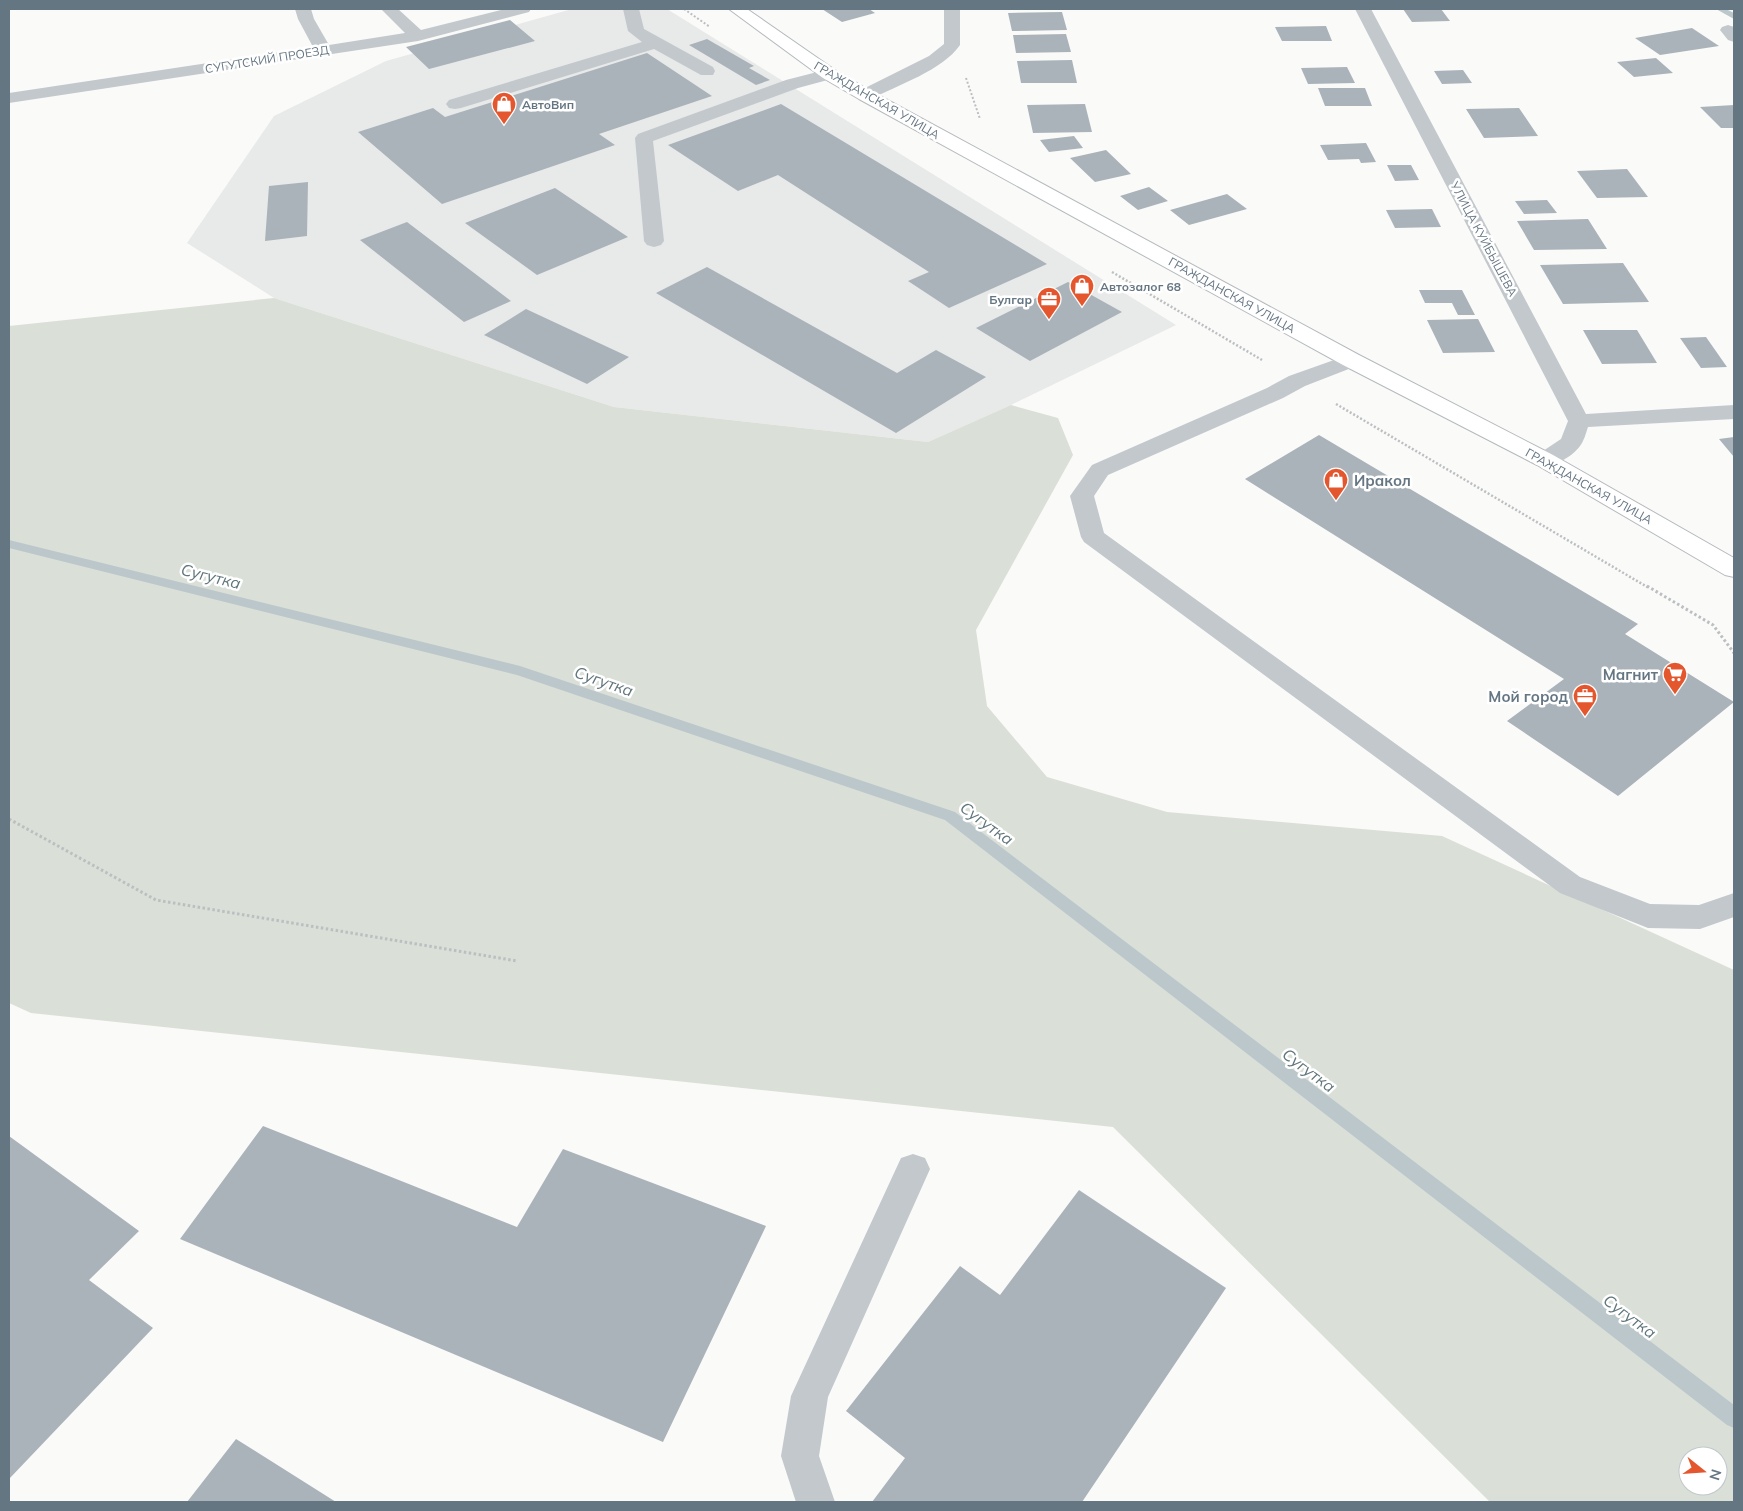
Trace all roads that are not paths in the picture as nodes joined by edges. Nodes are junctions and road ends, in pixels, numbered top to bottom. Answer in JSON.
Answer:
{"nodes":[{"id":1,"x":303,"y":9,"type":"edge"},
{"id":2,"x":389,"y":9,"type":"edge"},
{"id":3,"x":523,"y":9,"type":"edge"},
{"id":4,"x":631,"y":9,"type":"edge"},
{"id":5,"x":737,"y":9,"type":"edge"},
{"id":6,"x":952,"y":9,"type":"edge"},
{"id":7,"x":1363,"y":9,"type":"edge"},
{"id":8,"x":418,"y":36,"type":"junction"},
{"id":9,"x":656,"y":43,"type":"junction"},
{"id":10,"x":324,"y":51,"type":"junction"},
{"id":11,"x":708,"y":71,"type":"dead end"},
{"id":12,"x":828,"y":74,"type":"junction"},
{"id":13,"x":865,"y":95,"type":"junction"},
{"id":14,"x":9,"y":98,"type":"edge"},
{"id":15,"x":455,"y":104,"type":"dead end"},
{"id":16,"x":654,"y":241,"type":"dead end"},
{"id":17,"x":1351,"y":360,"type":"junction"},
{"id":18,"x":1734,"y":412,"type":"edge"},
{"id":19,"x":1580,"y":422,"type":"junction"},
{"id":20,"x":1545,"y":460,"type":"junction"},
{"id":21,"x":1734,"y":569,"type":"edge"},
{"id":22,"x":1734,"y":905,"type":"edge"},
{"id":23,"x":912,"y":1169,"type":"dead end"},
{"id":24,"x":815,"y":1502,"type":"edge"}],
"edges":[{"from":1,"to":10,"type":"street"},
{"from":2,"to":8,"type":"street"},
{"from":3,"to":8,"type":"street","name":"СУГУТСКИЙ ПРОЕЗД"},
{"from":4,"to":9,"type":"street"},
{"from":5,"to":12,"type":"main road","name":"ГРАЖДАНСКАЯ УЛИЦА"},
{"from":6,"to":13,"type":"street"},
{"from":7,"to":19,"type":"street","name":"УЛИЦА КУЙБЫШЕВА"},
{"from":8,"to":10,"type":"street","name":"СУГУТСКИЙ ПРОЕЗД"},
{"from":9,"to":11,"type":"street"},
{"from":9,"to":15,"type":"street"},
{"from":10,"to":14,"type":"street","name":"СУГУТСКИЙ ПРОЕЗД"},
{"from":12,"to":13,"type":"main road","name":"ГРАЖДАНСКАЯ УЛИЦА"},
{"from":12,"to":16,"type":"street"},
{"from":13,"to":17,"type":"main road","name":"ГРАЖДАНСКАЯ УЛИЦА"},
{"from":17,"to":20,"type":"main road","name":"ГРАЖДАНСКАЯ УЛИЦА"},
{"from":17,"to":22,"type":"street"},
{"from":18,"to":19,"type":"street"},
{"from":19,"to":20,"type":"street"},
{"from":20,"to":21,"type":"main road","name":"ГРАЖДАНСКАЯ УЛИЦА"},
{"from":23,"to":24,"type":"street"}]}
